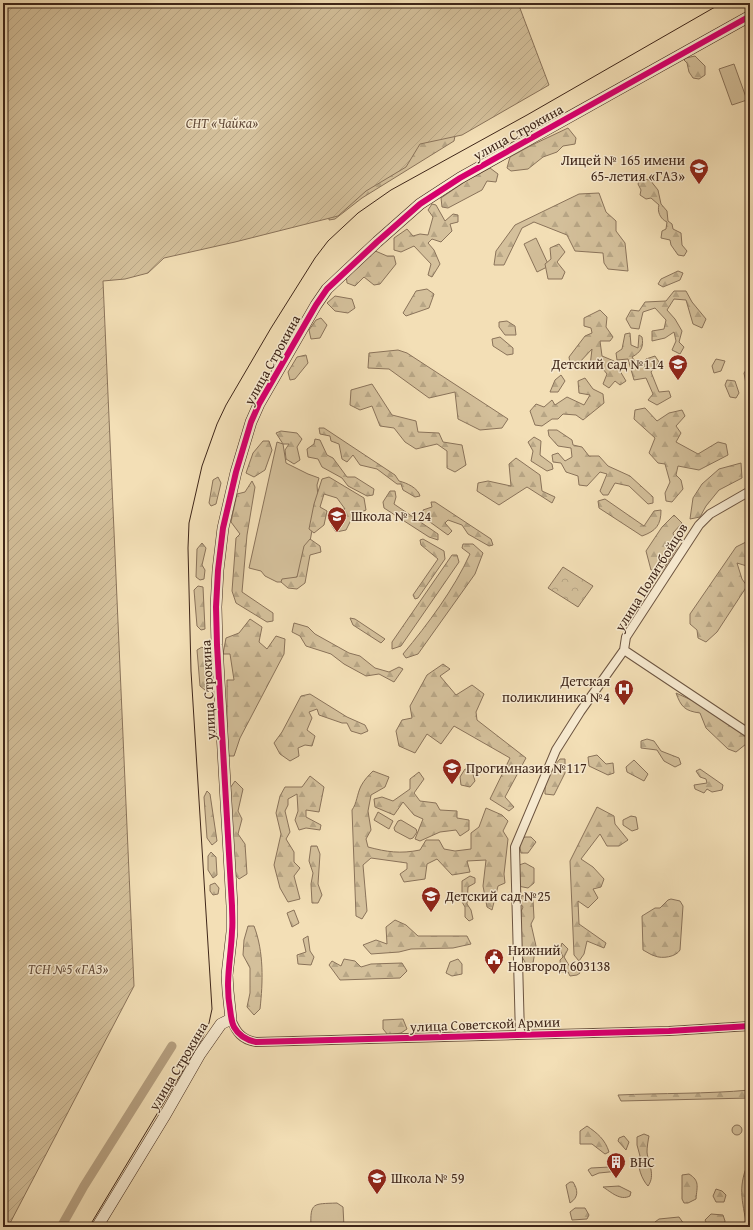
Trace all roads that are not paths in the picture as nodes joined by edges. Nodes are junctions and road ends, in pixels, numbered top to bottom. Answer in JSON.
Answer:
{"nodes":[{"id":1,"x":750,"y":16,"type":"edge"},
{"id":2,"x":750,"y":491,"type":"edge"},
{"id":3,"x":624,"y":650,"type":"junction"},
{"id":4,"x":750,"y":734,"type":"edge"},
{"id":5,"x":231,"y":1019,"type":"junction"},
{"id":6,"x":750,"y":1026,"type":"edge"},
{"id":7,"x":520,"y":1035,"type":"junction"},
{"id":8,"x":97,"y":1227,"type":"edge"}],
"edges":[{"from":1,"to":5,"type":"street","name":"улица Строкина"},
{"from":2,"to":3,"type":"street","name":"улица Политбойцов"},
{"from":3,"to":4,"type":"street"},
{"from":3,"to":7,"type":"street","name":"улица Политбойцов"},
{"from":5,"to":7,"type":"street","name":"улица Советской Армии"},
{"from":5,"to":8,"type":"street","name":"улица Строкина"},
{"from":6,"to":7,"type":"street","name":"улица Советской Армии"}]}
